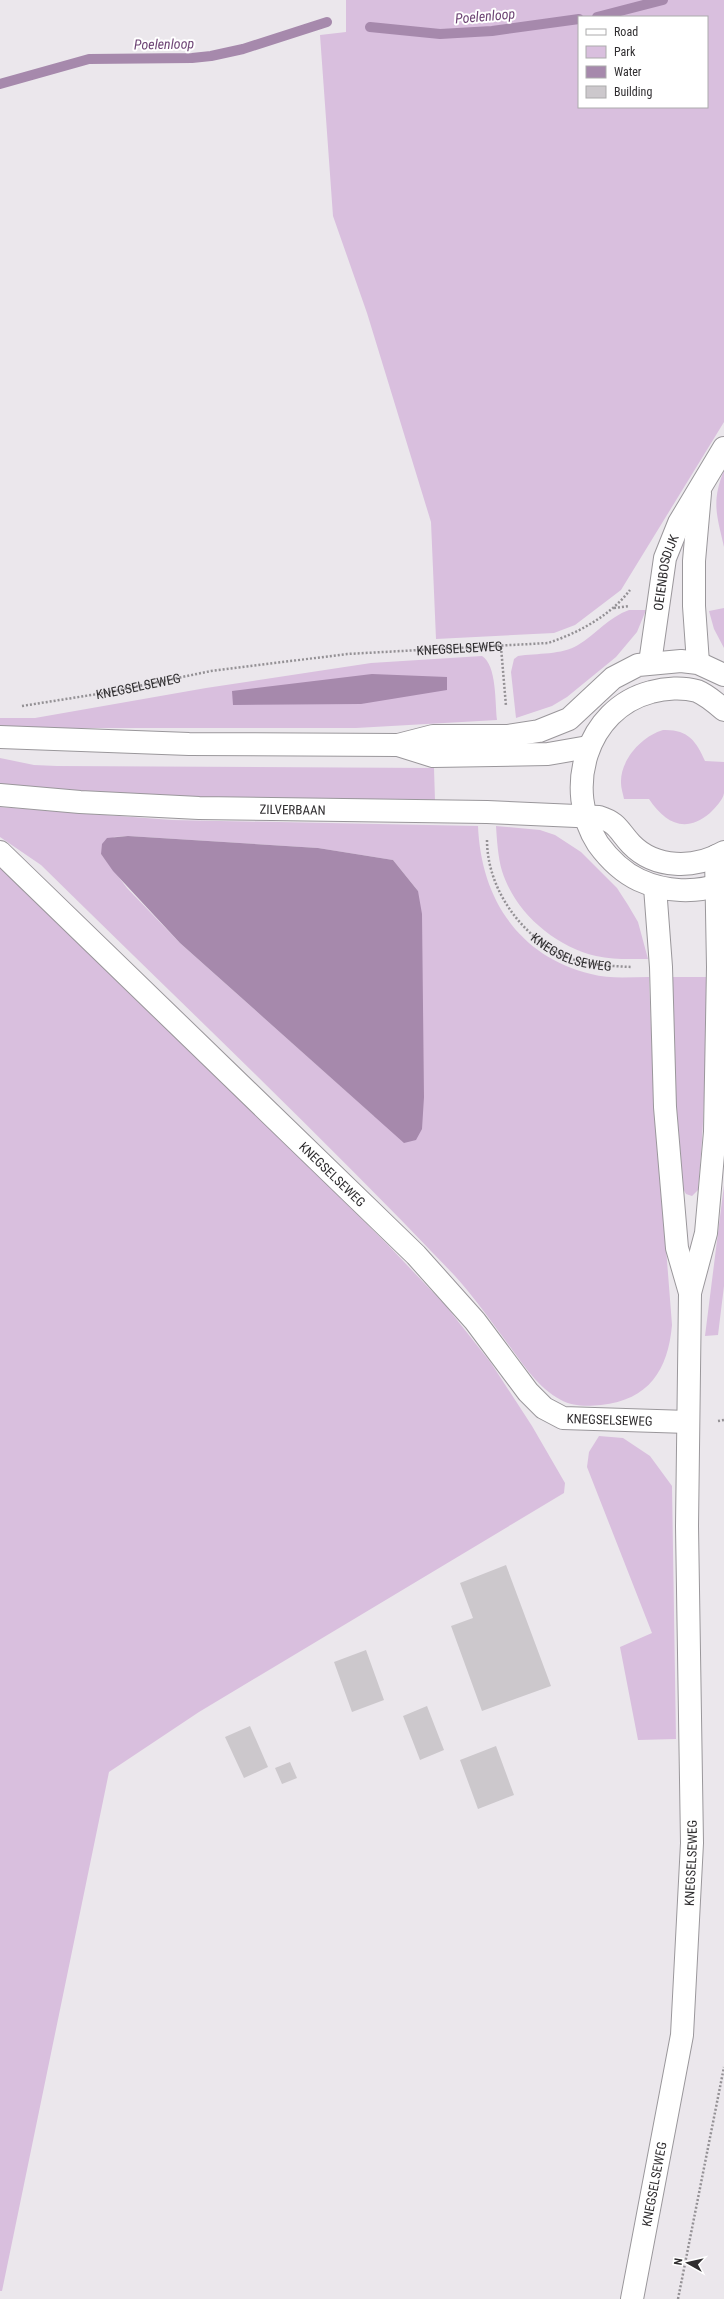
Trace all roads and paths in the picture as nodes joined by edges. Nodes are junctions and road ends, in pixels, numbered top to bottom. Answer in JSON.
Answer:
{"nodes":[{"id":1,"x":724,"y":448,"type":"edge"},
{"id":2,"x":701,"y":489,"type":"junction"},
{"id":3,"x":614,"y":608,"type":"dead end"},
{"id":4,"x":501,"y":647,"type":"junction"},
{"id":5,"x":650,"y":663,"type":"junction"},
{"id":6,"x":698,"y":663,"type":"junction"},
{"id":7,"x":724,"y":675,"type":"edge"},
{"id":8,"x":646,"y":693,"type":"junction"},
{"id":9,"x":16,"y":706,"type":"dead end"},
{"id":10,"x":724,"y":710,"type":"edge"},
{"id":11,"x":507,"y":736,"type":"junction"},
{"id":12,"x":0,"y":737,"type":"edge"},
{"id":13,"x":398,"y":745,"type":"junction"},
{"id":14,"x":588,"y":747,"type":"junction"},
{"id":15,"x":0,"y":796,"type":"edge"},
{"id":16,"x":487,"y":812,"type":"junction"},
{"id":17,"x":585,"y":817,"type":"junction"},
{"id":18,"x":0,"y":852,"type":"edge"},
{"id":19,"x":720,"y":854,"type":"edge"},
{"id":20,"x":720,"y":885,"type":"edge"},
{"id":21,"x":655,"y":887,"type":"junction"},
{"id":22,"x":661,"y":968,"type":"junction"},
{"id":23,"x":690,"y":1293,"type":"junction"},
{"id":24,"x":688,"y":1422,"type":"junction"},
{"id":25,"x":724,"y":2067,"type":"edge"},
{"id":26,"x":632,"y":2299,"type":"edge"},
{"id":27,"x":678,"y":2299,"type":"edge"}],
"edges":[{"from":1,"to":2,"type":"street","name":"OEIENBOSDIJK"},
{"from":2,"to":5,"type":"street","name":"OEIENBOSDIJK"},
{"from":2,"to":6,"type":"street","name":"OEIENBOSDIJK"},
{"from":3,"to":4,"type":"path"},
{"from":4,"to":9,"type":"path","name":"KNEGSELSEWEG"},
{"from":4,"to":11,"type":"path","name":"KNEGSELSEWEG"},
{"from":5,"to":6,"type":"street"},
{"from":5,"to":8,"type":"street","name":"OEIENBOSDIJK"},
{"from":5,"to":11,"type":"street"},
{"from":6,"to":7,"type":"street"},
{"from":8,"to":10,"type":"street"},
{"from":8,"to":14,"type":"street"},
{"from":11,"to":13,"type":"street"},
{"from":12,"to":13,"type":"street"},
{"from":13,"to":14,"type":"street"},
{"from":14,"to":17,"type":"street"},
{"from":15,"to":16,"type":"street","name":"ZILVERBAAN"},
{"from":16,"to":17,"type":"street","name":"ZILVERBAAN"},
{"from":16,"to":22,"type":"path","name":"KNEGSELSEWEG"},
{"from":17,"to":19,"type":"street","name":"ZILVERBAAN"},
{"from":17,"to":21,"type":"street"},
{"from":18,"to":24,"type":"street","name":"KNEGSELSEWEG"},
{"from":19,"to":20,"type":"street","name":"KNEGSELSEWEG"},
{"from":20,"to":21,"type":"street"},
{"from":20,"to":23,"type":"street","name":"KNEGSELSEWEG"},
{"from":21,"to":22,"type":"street","name":"KNEGSELSEWEG"},
{"from":22,"to":23,"type":"street","name":"KNEGSELSEWEG"},
{"from":23,"to":24,"type":"street","name":"KNEGSELSEWEG"},
{"from":24,"to":26,"type":"street","name":"KNEGSELSEWEG"},
{"from":25,"to":27,"type":"path"}]}
